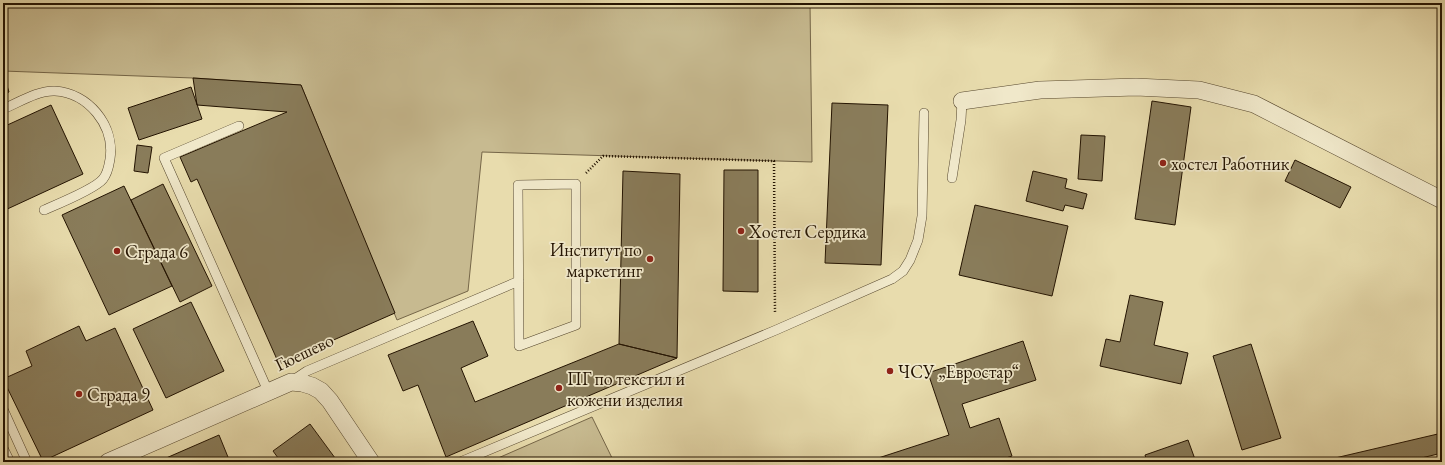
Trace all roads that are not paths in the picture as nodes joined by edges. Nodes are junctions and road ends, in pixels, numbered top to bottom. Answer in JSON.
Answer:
{"nodes":[{"id":1,"x":962,"y":101,"type":"joint"},
{"id":2,"x":3,"y":109,"type":"edge"},
{"id":3,"x":924,"y":113,"type":"dead end"},
{"id":4,"x":239,"y":126,"type":"dead end"},
{"id":5,"x":952,"y":178,"type":"dead end"},
{"id":6,"x":1442,"y":200,"type":"edge"},
{"id":7,"x":44,"y":210,"type":"dead end"},
{"id":8,"x":519,"y":281,"type":"junction"},
{"id":9,"x":291,"y":382,"type":"junction"},
{"id":10,"x":268,"y":391,"type":"junction"},
{"id":11,"x":3,"y":410,"type":"edge"},
{"id":12,"x":3,"y":448,"type":"edge"},
{"id":13,"x":10,"y":462,"type":"edge"},
{"id":14,"x":27,"y":462,"type":"edge"},
{"id":15,"x":108,"y":462,"type":"edge"},
{"id":16,"x":371,"y":462,"type":"edge"},
{"id":17,"x":460,"y":462,"type":"edge"}],
"edges":[{"from":1,"to":5,"type":"lane"},
{"from":1,"to":6,"type":"street"},
{"from":2,"to":7,"type":"lane"},
{"from":3,"to":17,"type":"lane"},
{"from":4,"to":10,"type":"lane"},
{"from":8,"to":8,"type":"lane"},
{"from":8,"to":9,"type":"lane","name":"Гюешево"},
{"from":9,"to":10,"type":"street","name":"Гюешево"},
{"from":9,"to":16,"type":"street"},
{"from":10,"to":15,"type":"street","name":"Гюешево"},
{"from":11,"to":14,"type":"lane"},
{"from":12,"to":13,"type":"lane"}]}
